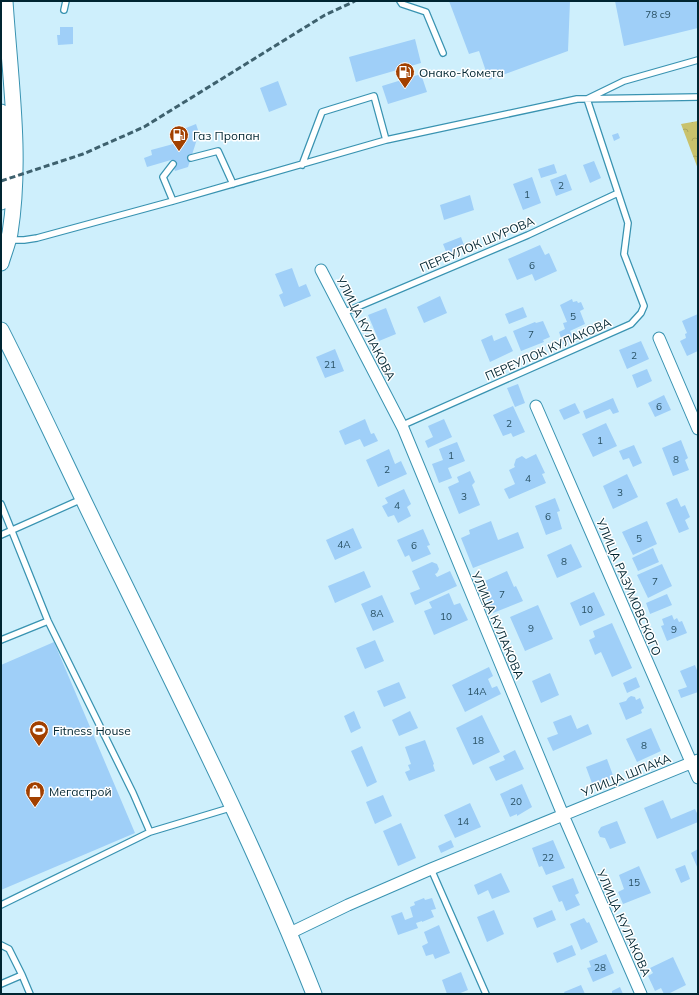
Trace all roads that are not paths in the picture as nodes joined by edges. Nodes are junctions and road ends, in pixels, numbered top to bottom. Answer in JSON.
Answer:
{"nodes":[{"id":1,"x":5,"y":1,"type":"edge"},
{"id":2,"x":66,"y":1,"type":"edge"},
{"id":3,"x":400,"y":1,"type":"edge"},
{"id":4,"x":64,"y":10,"type":"dead end"},
{"id":5,"x":443,"y":53,"type":"dead end"},
{"id":6,"x":698,"y":60,"type":"edge"},
{"id":7,"x":698,"y":97,"type":"edge"},
{"id":8,"x":587,"y":99,"type":"junction"},
{"id":9,"x":1,"y":112,"type":"edge"},
{"id":10,"x":386,"y":140,"type":"junction"},
{"id":11,"x":192,"y":158,"type":"dead end"},
{"id":12,"x":173,"y":164,"type":"dead end"},
{"id":13,"x":302,"y":165,"type":"junction"},
{"id":14,"x":233,"y":184,"type":"junction"},
{"id":15,"x":618,"y":193,"type":"junction"},
{"id":16,"x":1,"y":202,"type":"edge"},
{"id":17,"x":173,"y":202,"type":"junction"},
{"id":18,"x":8,"y":240,"type":"junction"},
{"id":19,"x":1,"y":263,"type":"edge"},
{"id":20,"x":321,"y":270,"type":"dead end"},
{"id":21,"x":343,"y":313,"type":"junction"},
{"id":22,"x":1,"y":330,"type":"edge"},
{"id":23,"x":659,"y":338,"type":"dead end"},
{"id":24,"x":536,"y":406,"type":"dead end"},
{"id":25,"x":403,"y":425,"type":"dead end"},
{"id":26,"x":698,"y":429,"type":"edge"},
{"id":27,"x":82,"y":499,"type":"junction"},
{"id":28,"x":1,"y":504,"type":"edge"},
{"id":29,"x":11,"y":531,"type":"junction"},
{"id":30,"x":1,"y":535,"type":"edge"},
{"id":31,"x":48,"y":621,"type":"junction"},
{"id":32,"x":1,"y":640,"type":"edge"},
{"id":33,"x":695,"y":761,"type":"edge"},
{"id":34,"x":698,"y":778,"type":"edge"},
{"id":35,"x":233,"y":807,"type":"junction"},
{"id":36,"x":563,"y":815,"type":"junction"},
{"id":37,"x":150,"y":832,"type":"junction"},
{"id":38,"x":431,"y":869,"type":"junction"},
{"id":39,"x":1,"y":905,"type":"edge"},
{"id":40,"x":290,"y":933,"type":"junction"},
{"id":41,"x":1,"y":945,"type":"edge"},
{"id":42,"x":22,"y":975,"type":"junction"},
{"id":43,"x":1,"y":984,"type":"edge"},
{"id":44,"x":30,"y":994,"type":"edge"},
{"id":45,"x":314,"y":994,"type":"edge"},
{"id":46,"x":486,"y":994,"type":"edge"},
{"id":47,"x":641,"y":994,"type":"edge"}],
"edges":[{"from":1,"to":18,"type":"street"},
{"from":2,"to":4,"type":"lane"},
{"from":3,"to":5,"type":"lane"},
{"from":6,"to":8,"type":"lane"},
{"from":7,"to":8,"type":"lane"},
{"from":8,"to":10,"type":"lane"},
{"from":8,"to":15,"type":"lane"},
{"from":9,"to":16,"type":"street"},
{"from":10,"to":13,"type":"lane"},
{"from":10,"to":13,"type":"lane"},
{"from":11,"to":14,"type":"lane"},
{"from":12,"to":17,"type":"lane"},
{"from":13,"to":14,"type":"lane"},
{"from":14,"to":17,"type":"lane"},
{"from":15,"to":21,"type":"lane","name":"ПЕРЕУЛОК ШУРОВА"},
{"from":15,"to":25,"type":"lane","name":"ПЕРЕУЛОК КУЛАКОВА"},
{"from":17,"to":18,"type":"lane"},
{"from":18,"to":19,"type":"street"},
{"from":20,"to":21,"type":"street","name":"УЛИЦА КУЛАКОВА"},
{"from":21,"to":36,"type":"street","name":"УЛИЦА КУЛАКОВА"},
{"from":22,"to":27,"type":"street"},
{"from":23,"to":26,"type":"street"},
{"from":24,"to":33,"type":"street","name":"УЛИЦА РАЗУМОВСКОГО"},
{"from":27,"to":29,"type":"lane"},
{"from":27,"to":35,"type":"street"},
{"from":28,"to":29,"type":"lane"},
{"from":29,"to":30,"type":"lane"},
{"from":29,"to":31,"type":"lane"},
{"from":31,"to":32,"type":"lane"},
{"from":31,"to":37,"type":"lane"},
{"from":33,"to":34,"type":"street","name":"УЛИЦА РАЗУМОВСКОГО"},
{"from":33,"to":36,"type":"street","name":"УЛИЦА ШПАКА"},
{"from":35,"to":37,"type":"lane"},
{"from":35,"to":40,"type":"street"},
{"from":36,"to":38,"type":"street","name":"УЛИЦА ШПАКА"},
{"from":36,"to":47,"type":"street","name":"УЛИЦА КУЛАКОВА"},
{"from":37,"to":39,"type":"lane"},
{"from":38,"to":40,"type":"street","name":"УЛИЦА ШПАКА"},
{"from":38,"to":46,"type":"lane"},
{"from":40,"to":45,"type":"street"},
{"from":41,"to":42,"type":"lane"},
{"from":42,"to":43,"type":"lane"},
{"from":42,"to":44,"type":"lane"}]}
